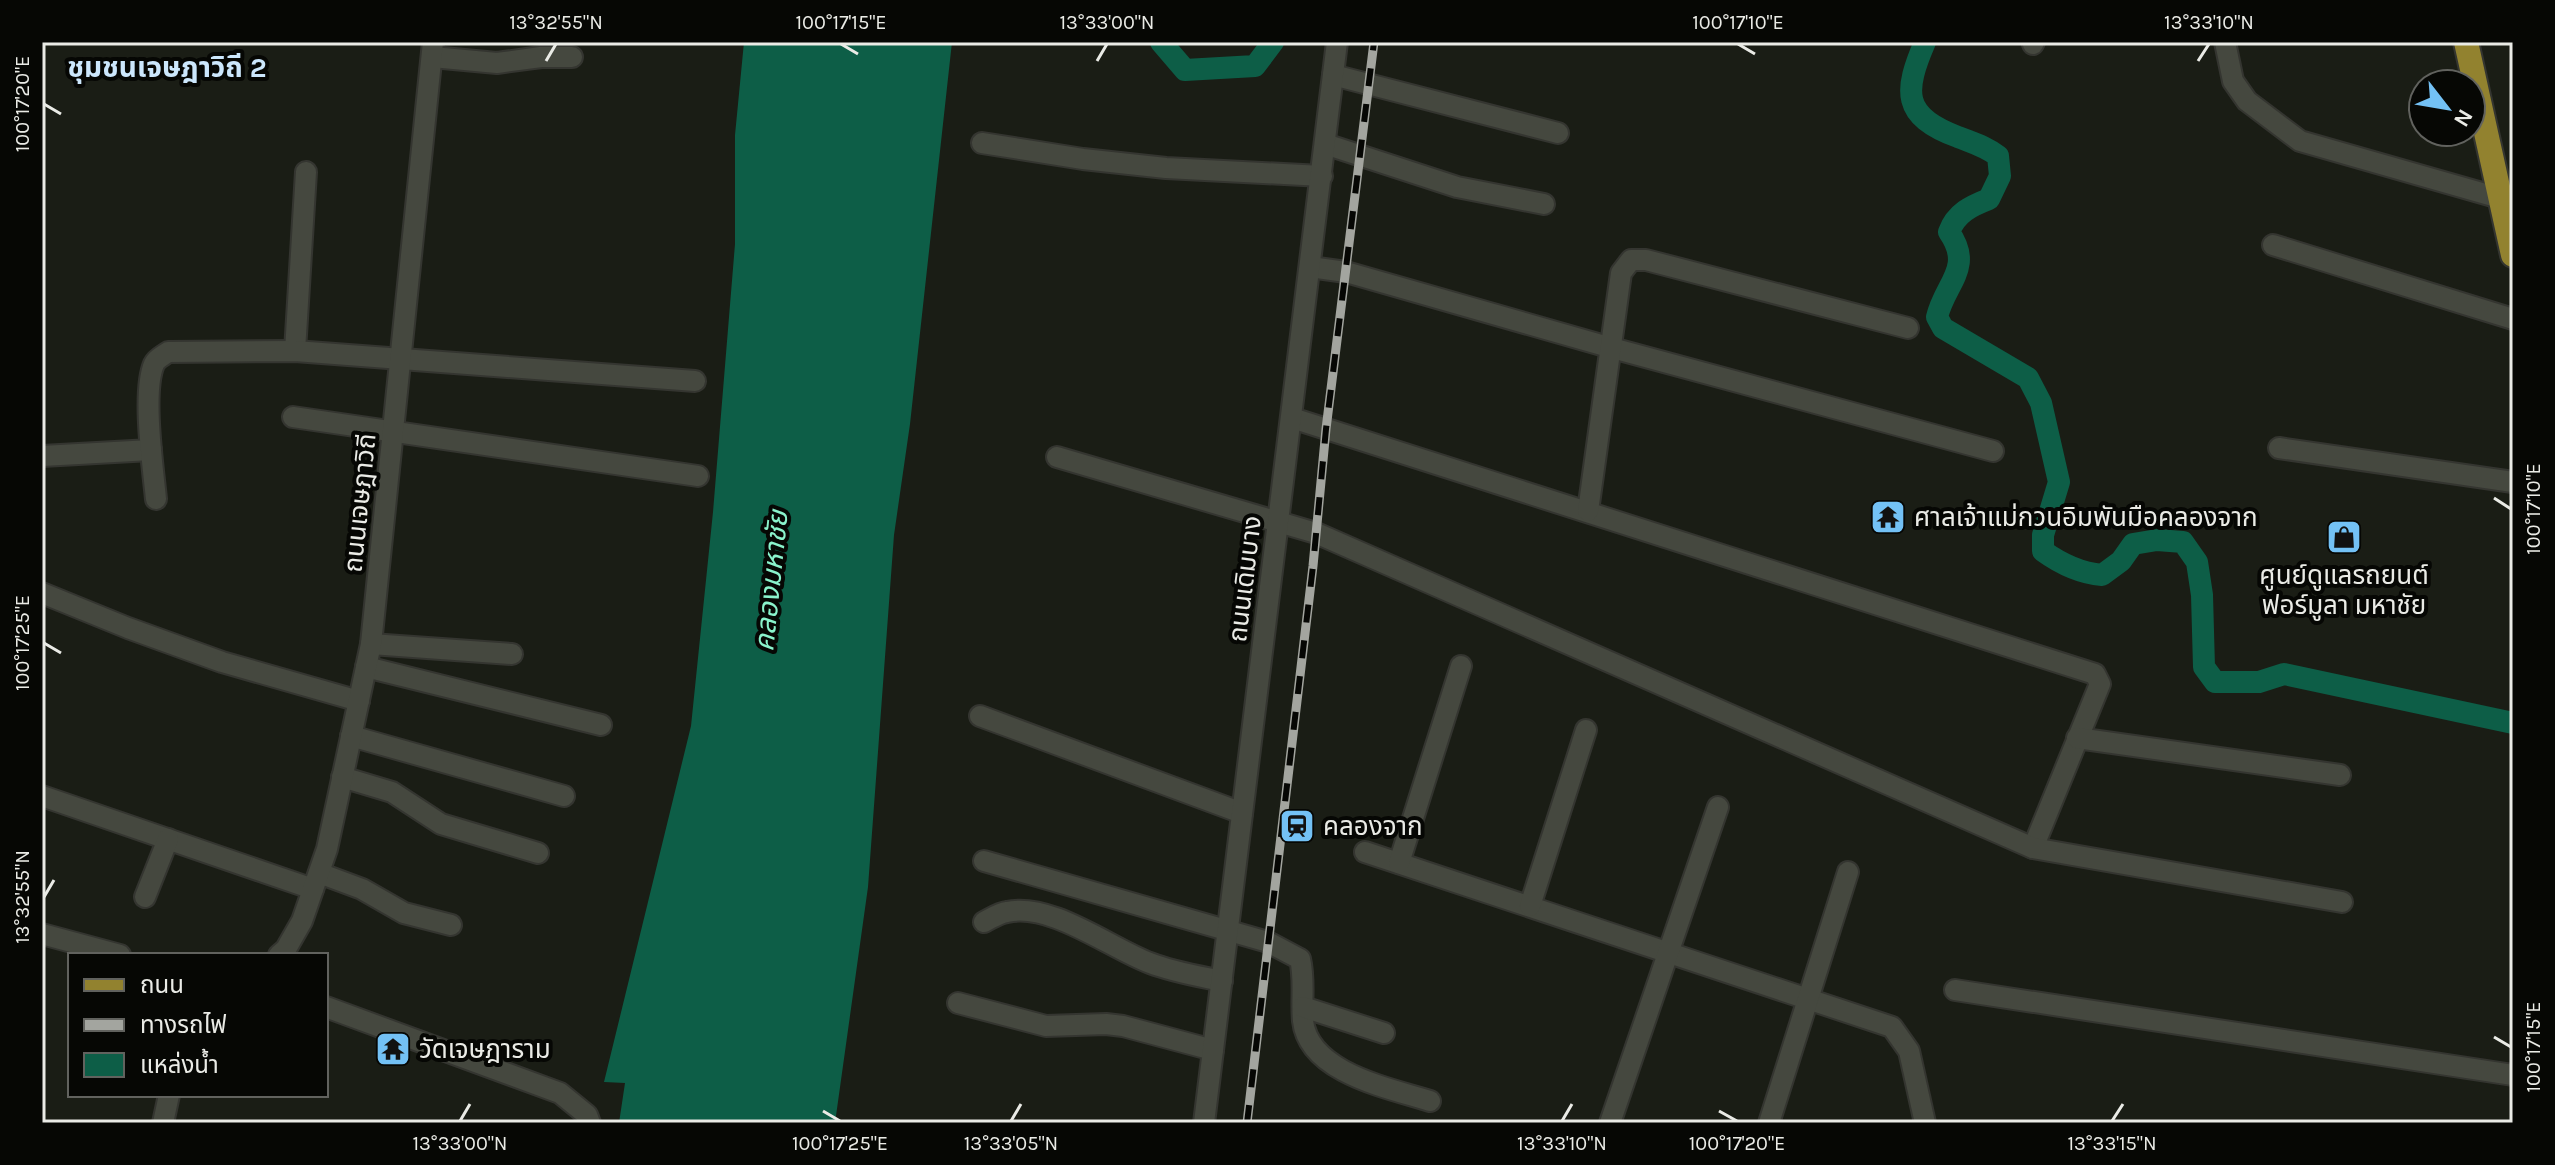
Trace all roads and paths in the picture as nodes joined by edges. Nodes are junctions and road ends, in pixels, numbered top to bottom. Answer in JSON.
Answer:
{"nodes":[{"id":1,"x":1337,"y":42,"type":"edge"},
{"id":2,"x":2225,"y":42,"type":"edge"},
{"id":3,"x":2463,"y":43,"type":"edge"},
{"id":4,"x":433,"y":50,"type":"edge"},
{"id":5,"x":572,"y":57,"type":"dead end"},
{"id":6,"x":1333,"y":75,"type":"junction"},
{"id":7,"x":1558,"y":133,"type":"dead end"},
{"id":8,"x":982,"y":143,"type":"dead end"},
{"id":9,"x":1325,"y":144,"type":"junction"},
{"id":10,"x":306,"y":172,"type":"dead end"},
{"id":11,"x":1322,"y":176,"type":"junction"},
{"id":12,"x":2503,"y":199,"type":"junction"},
{"id":13,"x":1544,"y":204,"type":"dead end"},
{"id":14,"x":2273,"y":245,"type":"dead end"},
{"id":15,"x":2513,"y":255,"type":"edge"},
{"id":16,"x":1310,"y":267,"type":"junction"},
{"id":17,"x":2513,"y":319,"type":"edge"},
{"id":18,"x":1908,"y":328,"type":"dead end"},
{"id":19,"x":1612,"y":348,"type":"junction"},
{"id":20,"x":295,"y":351,"type":"junction"},
{"id":21,"x":402,"y":358,"type":"junction"},
{"id":22,"x":695,"y":381,"type":"dead end"},
{"id":23,"x":293,"y":417,"type":"dead end"},
{"id":24,"x":1292,"y":418,"type":"junction"},
{"id":25,"x":394,"y":433,"type":"junction"},
{"id":26,"x":2279,"y":448,"type":"dead end"},
{"id":27,"x":151,"y":450,"type":"junction"},
{"id":28,"x":1993,"y":451,"type":"dead end"},
{"id":29,"x":42,"y":456,"type":"edge"},
{"id":30,"x":1057,"y":457,"type":"dead end"},
{"id":31,"x":698,"y":476,"type":"dead end"},
{"id":32,"x":2513,"y":482,"type":"edge"},
{"id":33,"x":156,"y":499,"type":"dead end"},
{"id":34,"x":1588,"y":511,"type":"junction"},
{"id":35,"x":1278,"y":522,"type":"junction"},
{"id":36,"x":42,"y":593,"type":"edge"},
{"id":37,"x":371,"y":644,"type":"junction"},
{"id":38,"x":512,"y":654,"type":"dead end"},
{"id":39,"x":1461,"y":666,"type":"dead end"},
{"id":40,"x":366,"y":667,"type":"junction"},
{"id":41,"x":359,"y":701,"type":"junction"},
{"id":42,"x":980,"y":716,"type":"dead end"},
{"id":43,"x":601,"y":725,"type":"dead end"},
{"id":44,"x":1586,"y":730,"type":"dead end"},
{"id":45,"x":351,"y":736,"type":"junction"},
{"id":46,"x":2077,"y":738,"type":"junction"},
{"id":47,"x":2340,"y":775,"type":"dead end"},
{"id":48,"x":342,"y":777,"type":"junction"},
{"id":49,"x":42,"y":796,"type":"edge"},
{"id":50,"x":564,"y":796,"type":"dead end"},
{"id":51,"x":1718,"y":807,"type":"dead end"},
{"id":52,"x":1242,"y":813,"type":"junction"},
{"id":53,"x":168,"y":839,"type":"junction"},
{"id":54,"x":2033,"y":848,"type":"junction"},
{"id":55,"x":1365,"y":852,"type":"dead end"},
{"id":56,"x":538,"y":853,"type":"dead end"},
{"id":57,"x":984,"y":861,"type":"dead end"},
{"id":58,"x":1399,"y":863,"type":"junction"},
{"id":59,"x":1848,"y":872,"type":"dead end"},
{"id":60,"x":316,"y":881,"type":"junction"},
{"id":61,"x":145,"y":897,"type":"dead end"},
{"id":62,"x":2342,"y":902,"type":"dead end"},
{"id":63,"x":1530,"y":906,"type":"junction"},
{"id":64,"x":984,"y":922,"type":"dead end"},
{"id":65,"x":451,"y":925,"type":"dead end"},
{"id":66,"x":1229,"y":930,"type":"junction"},
{"id":67,"x":42,"y":934,"type":"edge"},
{"id":68,"x":1668,"y":952,"type":"junction"},
{"id":69,"x":113,"y":953,"type":"edge"},
{"id":70,"x":281,"y":953,"type":"edge"},
{"id":71,"x":1222,"y":981,"type":"junction"},
{"id":72,"x":1955,"y":990,"type":"dead end"},
{"id":73,"x":1808,"y":999,"type":"junction"},
{"id":74,"x":958,"y":1003,"type":"dead end"},
{"id":75,"x":1303,"y":1007,"type":"junction"},
{"id":76,"x":328,"y":1008,"type":"edge"},
{"id":77,"x":1384,"y":1033,"type":"dead end"},
{"id":78,"x":1213,"y":1050,"type":"junction"},
{"id":79,"x":2513,"y":1075,"type":"edge"},
{"id":80,"x":169,"y":1097,"type":"edge"},
{"id":81,"x":1430,"y":1101,"type":"dead end"},
{"id":82,"x":163,"y":1123,"type":"edge"},
{"id":83,"x":590,"y":1123,"type":"edge"},
{"id":84,"x":1204,"y":1123,"type":"edge"},
{"id":85,"x":1610,"y":1123,"type":"edge"},
{"id":86,"x":1769,"y":1123,"type":"edge"},
{"id":87,"x":1925,"y":1123,"type":"edge"}],
"edges":[{"from":1,"to":6,"type":"street","name":"ถนนเดิมบาง"},
{"from":2,"to":12,"type":"street"},
{"from":3,"to":12,"type":"main road"},
{"from":4,"to":5,"type":"street"},
{"from":4,"to":21,"type":"street","name":"ถนนเจษฎาวิถี"},
{"from":6,"to":7,"type":"street"},
{"from":6,"to":9,"type":"street","name":"ถนนเดิมบาง"},
{"from":8,"to":11,"type":"street"},
{"from":9,"to":11,"type":"street","name":"ถนนเดิมบาง"},
{"from":9,"to":13,"type":"street"},
{"from":10,"to":20,"type":"street"},
{"from":11,"to":16,"type":"street","name":"ถนนเดิมบาง"},
{"from":12,"to":15,"type":"main road"},
{"from":14,"to":17,"type":"street"},
{"from":16,"to":19,"type":"street"},
{"from":16,"to":24,"type":"street","name":"ถนนเดิมบาง"},
{"from":18,"to":19,"type":"street"},
{"from":19,"to":28,"type":"street"},
{"from":19,"to":34,"type":"street"},
{"from":20,"to":21,"type":"street"},
{"from":20,"to":27,"type":"street"},
{"from":21,"to":22,"type":"street"},
{"from":21,"to":25,"type":"street","name":"ถนนเจษฎาวิถี"},
{"from":23,"to":25,"type":"street"},
{"from":24,"to":34,"type":"street"},
{"from":24,"to":35,"type":"street","name":"ถนนเดิมบาง"},
{"from":25,"to":31,"type":"street"},
{"from":25,"to":37,"type":"street","name":"ถนนเจษฎาวิถี"},
{"from":26,"to":32,"type":"street"},
{"from":27,"to":29,"type":"street"},
{"from":27,"to":33,"type":"street"},
{"from":30,"to":35,"type":"street"},
{"from":34,"to":46,"type":"street"},
{"from":35,"to":52,"type":"street","name":"ถนนเดิมบาง"},
{"from":35,"to":54,"type":"street"},
{"from":36,"to":41,"type":"street"},
{"from":37,"to":38,"type":"street"},
{"from":37,"to":40,"type":"street","name":"ถนนเจษฎาวิถี"},
{"from":39,"to":58,"type":"street"},
{"from":40,"to":41,"type":"street","name":"ถนนเจษฎาวิถี"},
{"from":40,"to":43,"type":"street"},
{"from":41,"to":45,"type":"street","name":"ถนนเจษฎาวิถี"},
{"from":42,"to":52,"type":"street"},
{"from":44,"to":63,"type":"street"},
{"from":45,"to":48,"type":"street","name":"ถนนเจษฎาวิถี"},
{"from":45,"to":50,"type":"street"},
{"from":46,"to":47,"type":"street"},
{"from":46,"to":54,"type":"street"},
{"from":48,"to":56,"type":"street"},
{"from":48,"to":60,"type":"street","name":"ถนนเจษฎาวิถี"},
{"from":49,"to":53,"type":"street"},
{"from":51,"to":68,"type":"street"},
{"from":52,"to":66,"type":"street","name":"ถนนเดิมบาง"},
{"from":53,"to":60,"type":"street"},
{"from":53,"to":61,"type":"street"},
{"from":54,"to":62,"type":"street"},
{"from":55,"to":58,"type":"street"},
{"from":57,"to":66,"type":"street"},
{"from":58,"to":63,"type":"street"},
{"from":59,"to":73,"type":"street"},
{"from":60,"to":65,"type":"street"},
{"from":60,"to":70,"type":"street","name":"ถนนเจษฎาวิถี"},
{"from":63,"to":68,"type":"street"},
{"from":64,"to":71,"type":"street"},
{"from":66,"to":71,"type":"street","name":"ถนนเดิมบาง"},
{"from":66,"to":75,"type":"street"},
{"from":67,"to":69,"type":"street"},
{"from":68,"to":73,"type":"street"},
{"from":68,"to":85,"type":"street"},
{"from":71,"to":78,"type":"street","name":"ถนนเดิมบาง"},
{"from":72,"to":79,"type":"street"},
{"from":73,"to":86,"type":"street"},
{"from":73,"to":87,"type":"street"},
{"from":74,"to":78,"type":"street"},
{"from":75,"to":77,"type":"street"},
{"from":75,"to":81,"type":"street"},
{"from":76,"to":83,"type":"street"},
{"from":78,"to":84,"type":"street","name":"ถนนเดิมบาง"},
{"from":80,"to":82,"type":"street"}]}
